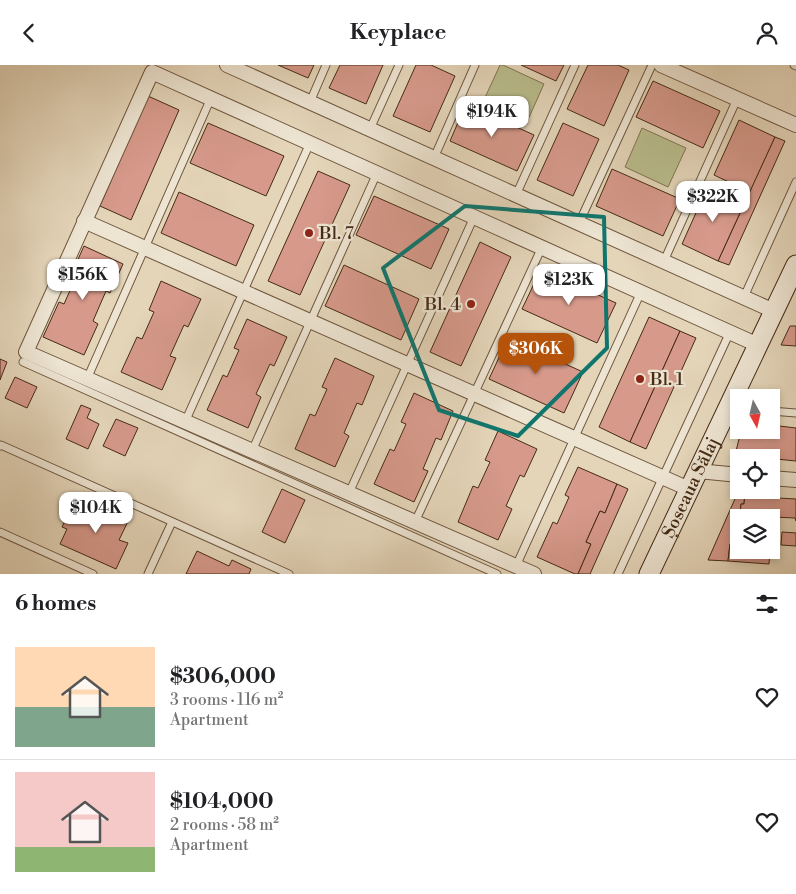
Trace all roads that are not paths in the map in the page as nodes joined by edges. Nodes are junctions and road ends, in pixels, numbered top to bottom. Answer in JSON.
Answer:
{"nodes":[{"id":1,"x":227,"y":65,"type":"edge"},
{"id":2,"x":326,"y":65,"type":"edge"},
{"id":3,"x":399,"y":65,"type":"edge"},
{"id":4,"x":474,"y":65,"type":"edge"},
{"id":5,"x":575,"y":65,"type":"edge"},
{"id":6,"x":652,"y":65,"type":"edge"},
{"id":7,"x":662,"y":65,"type":"edge"},
{"id":8,"x":211,"y":98,"type":"junction"},
{"id":9,"x":737,"y":99,"type":"junction"},
{"id":10,"x":310,"y":102,"type":"junction"},
{"id":11,"x":796,"y":125,"type":"edge"},
{"id":12,"x":370,"y":129,"type":"junction"},
{"id":13,"x":310,"y":143,"type":"junction"},
{"id":14,"x":434,"y":158,"type":"junction"},
{"id":15,"x":377,"y":173,"type":"junction"},
{"id":16,"x":796,"y":182,"type":"edge"},
{"id":17,"x":516,"y":195,"type":"junction"},
{"id":18,"x":474,"y":217,"type":"junction"},
{"id":19,"x":84,"y":221,"type":"junction"},
{"id":20,"x":579,"y":223,"type":"junction"},
{"id":21,"x":145,"y":247,"type":"junction"},
{"id":22,"x":542,"y":247,"type":"junction"},
{"id":23,"x":664,"y":261,"type":"junction"},
{"id":24,"x":796,"y":265,"type":"edge"},
{"id":25,"x":243,"y":291,"type":"junction"},
{"id":26,"x":641,"y":292,"type":"junction"},
{"id":27,"x":744,"y":297,"type":"junction"},
{"id":28,"x":774,"y":311,"type":"junction"},
{"id":29,"x":310,"y":321,"type":"junction"},
{"id":30,"x":730,"y":332,"type":"junction"},
{"id":31,"x":758,"y":345,"type":"junction"},
{"id":32,"x":23,"y":362,"type":"dead end"},
{"id":33,"x":407,"y":364,"type":"junction"},
{"id":34,"x":87,"y":379,"type":"junction"},
{"id":35,"x":741,"y":389,"type":"edge"},
{"id":36,"x":474,"y":394,"type":"junction"},
{"id":37,"x":780,"y":412,"type":"edge"},
{"id":38,"x":730,"y":413,"type":"edge"},
{"id":39,"x":796,"y":413,"type":"edge"},
{"id":40,"x":185,"y":422,"type":"junction"},
{"id":41,"x":574,"y":438,"type":"junction"},
{"id":42,"x":0,"y":446,"type":"edge"},
{"id":43,"x":252,"y":451,"type":"junction"},
{"id":44,"x":698,"y":471,"type":"junction"},
{"id":45,"x":730,"y":474,"type":"edge"},
{"id":46,"x":662,"y":477,"type":"junction"},
{"id":47,"x":780,"y":479,"type":"edge"},
{"id":48,"x":796,"y":480,"type":"edge"},
{"id":49,"x":689,"y":489,"type":"junction"},
{"id":50,"x":349,"y":493,"type":"junction"},
{"id":51,"x":172,"y":522,"type":"junction"},
{"id":52,"x":415,"y":522,"type":"junction"},
{"id":53,"x":0,"y":532,"type":"edge"},
{"id":54,"x":516,"y":566,"type":"junction"},
{"id":55,"x":94,"y":574,"type":"edge"},
{"id":56,"x":148,"y":574,"type":"edge"},
{"id":57,"x":289,"y":574,"type":"edge"},
{"id":58,"x":497,"y":574,"type":"edge"},
{"id":59,"x":534,"y":574,"type":"edge"},
{"id":60,"x":618,"y":574,"type":"edge"},
{"id":61,"x":649,"y":574,"type":"edge"}],
"edges":[{"from":1,"to":10,"type":"street"},
{"from":2,"to":10,"type":"lane"},
{"from":3,"to":12,"type":"lane"},
{"from":4,"to":14,"type":"lane"},
{"from":5,"to":17,"type":"lane"},
{"from":6,"to":20,"type":"lane"},
{"from":7,"to":9,"type":"street"},
{"from":8,"to":13,"type":"street"},
{"from":8,"to":19,"type":"street"},
{"from":8,"to":21,"type":"lane"},
{"from":9,"to":11,"type":"street"},
{"from":9,"to":23,"type":"lane"},
{"from":10,"to":12,"type":"street"},
{"from":12,"to":14,"type":"street"},
{"from":13,"to":15,"type":"street"},
{"from":13,"to":25,"type":"lane"},
{"from":14,"to":17,"type":"street"},
{"from":15,"to":18,"type":"street"},
{"from":15,"to":29,"type":"lane"},
{"from":16,"to":27,"type":"lane"},
{"from":17,"to":20,"type":"street"},
{"from":18,"to":22,"type":"street"},
{"from":18,"to":33,"type":"lane"},
{"from":19,"to":21,"type":"street"},
{"from":19,"to":34,"type":"street"},
{"from":20,"to":23,"type":"street"},
{"from":21,"to":25,"type":"street"},
{"from":21,"to":34,"type":"lane"},
{"from":22,"to":26,"type":"street"},
{"from":22,"to":36,"type":"lane"},
{"from":23,"to":27,"type":"street"},
{"from":24,"to":28,"type":"street","name":"Șoseaua Sălaj"},
{"from":25,"to":29,"type":"street"},
{"from":25,"to":40,"type":"lane"},
{"from":26,"to":30,"type":"street"},
{"from":26,"to":41,"type":"lane"},
{"from":27,"to":28,"type":"street"},
{"from":28,"to":31,"type":"street","name":"Șoseaua Sălaj"},
{"from":29,"to":33,"type":"street"},
{"from":29,"to":43,"type":"lane"},
{"from":30,"to":31,"type":"street"},
{"from":30,"to":46,"type":"lane"},
{"from":31,"to":35,"type":"street","name":"Șoseaua Sălaj"},
{"from":32,"to":58,"type":"lane"},
{"from":33,"to":36,"type":"street"},
{"from":33,"to":50,"type":"lane"},
{"from":34,"to":40,"type":"street"},
{"from":36,"to":41,"type":"street"},
{"from":36,"to":52,"type":"lane"},
{"from":37,"to":39,"type":"lane"},
{"from":38,"to":44,"type":"street","name":"Șoseaua Sălaj"},
{"from":40,"to":43,"type":"street"},
{"from":41,"to":46,"type":"street"},
{"from":41,"to":54,"type":"lane"},
{"from":42,"to":51,"type":"lane"},
{"from":43,"to":50,"type":"street"},
{"from":44,"to":45,"type":"street"},
{"from":44,"to":49,"type":"street","name":"Șoseaua Sălaj"},
{"from":46,"to":49,"type":"street"},
{"from":46,"to":60,"type":"lane"},
{"from":47,"to":48,"type":"street"},
{"from":49,"to":61,"type":"street","name":"Șoseaua Sălaj"},
{"from":50,"to":52,"type":"street"},
{"from":51,"to":56,"type":"lane"},
{"from":51,"to":57,"type":"lane"},
{"from":52,"to":54,"type":"street"},
{"from":53,"to":55,"type":"lane"},
{"from":54,"to":59,"type":"street"}]}
